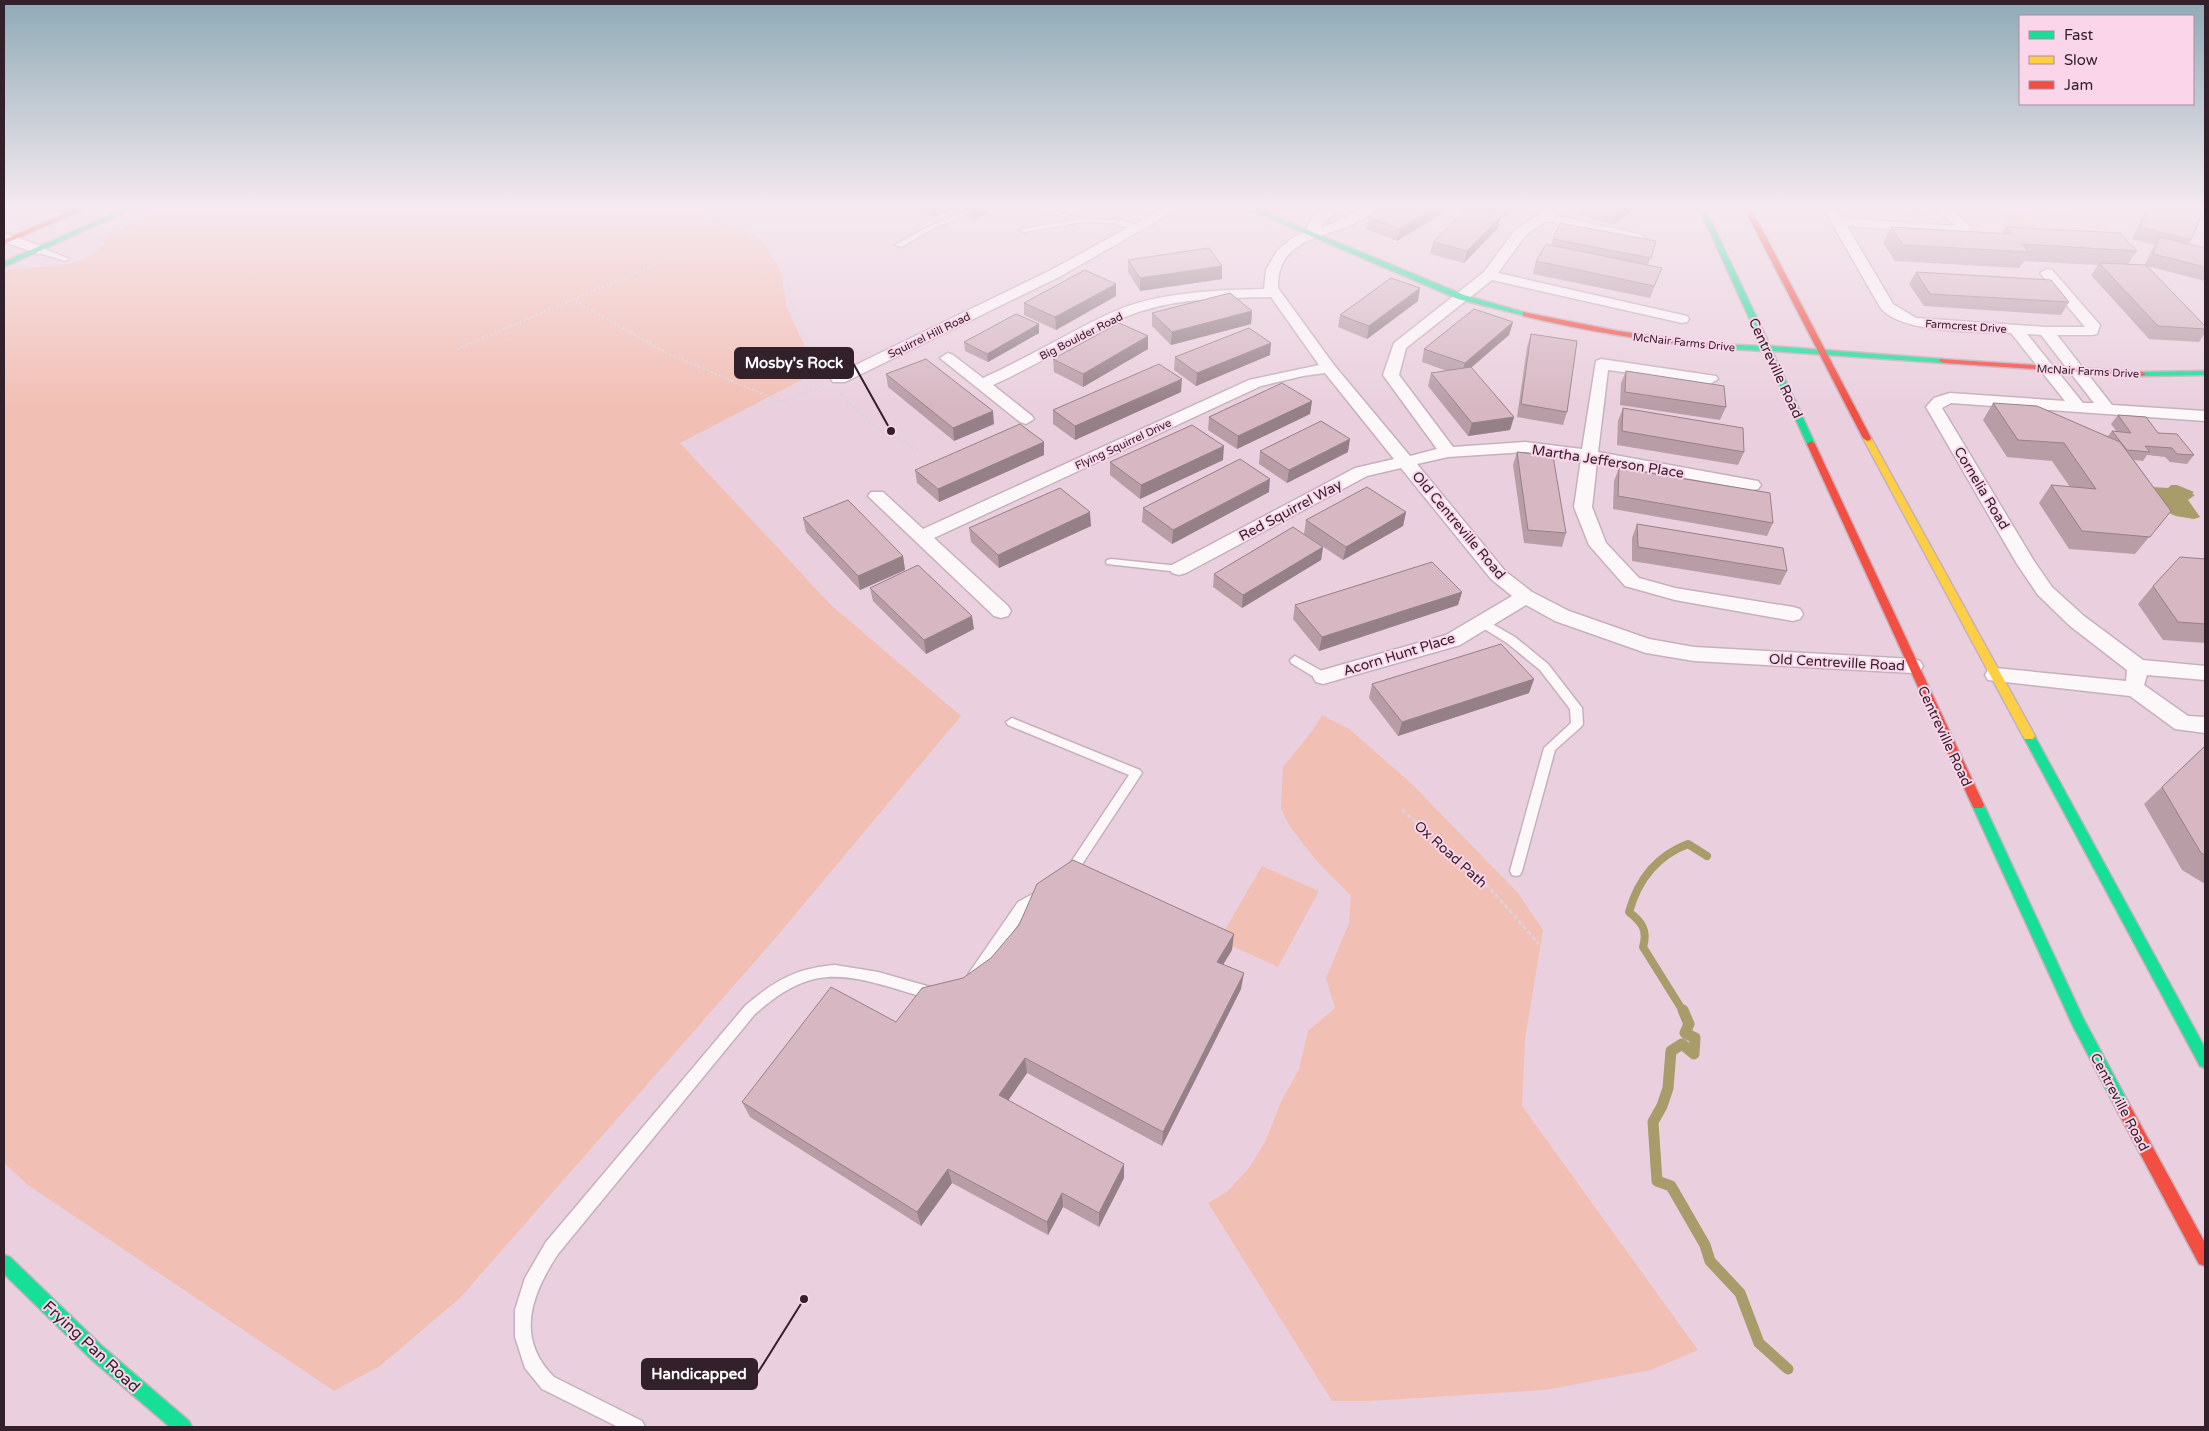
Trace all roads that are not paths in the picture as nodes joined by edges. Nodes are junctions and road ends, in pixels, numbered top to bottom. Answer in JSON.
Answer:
{"nodes":[{"id":1,"x":1056,"y":273,"type":"edge"},
{"id":2,"x":1272,"y":273,"type":"edge"},
{"id":3,"x":1403,"y":273,"type":"edge"},
{"id":4,"x":1491,"y":273,"type":"edge"},
{"id":5,"x":1732,"y":273,"type":"edge"},
{"id":6,"x":1783,"y":273,"type":"edge"},
{"id":7,"x":1868,"y":273,"type":"edge"},
{"id":8,"x":2047,"y":273,"type":"dead end"},
{"id":9,"x":1489,"y":276,"type":"junction"},
{"id":10,"x":1274,"y":293,"type":"junction"},
{"id":11,"x":1461,"y":297,"type":"junction"},
{"id":12,"x":1682,"y":319,"type":"dead end"},
{"id":13,"x":2016,"y":330,"type":"junction"},
{"id":14,"x":2046,"y":332,"type":"junction"},
{"id":15,"x":1767,"y":349,"type":"junction"},
{"id":16,"x":1820,"y":351,"type":"junction"},
{"id":17,"x":948,"y":358,"type":"dead end"},
{"id":18,"x":1330,"y":368,"type":"junction"},
{"id":19,"x":2049,"y":369,"type":"junction"},
{"id":20,"x":2078,"y":371,"type":"junction"},
{"id":21,"x":2205,"y":373,"type":"edge"},
{"id":22,"x":1710,"y":379,"type":"dead end"},
{"id":23,"x":836,"y":380,"type":"road end"},
{"id":24,"x":982,"y":384,"type":"junction"},
{"id":25,"x":2077,"y":406,"type":"junction"},
{"id":26,"x":2106,"y":408,"type":"junction"},
{"id":27,"x":2205,"y":416,"type":"edge"},
{"id":28,"x":1026,"y":419,"type":"dead end"},
{"id":29,"x":1448,"y":452,"type":"junction"},
{"id":30,"x":1589,"y":455,"type":"junction"},
{"id":31,"x":1405,"y":460,"type":"junction"},
{"id":32,"x":1752,"y":486,"type":"dead end"},
{"id":33,"x":877,"y":496,"type":"dead end"},
{"id":34,"x":921,"y":537,"type":"junction"},
{"id":35,"x":1111,"y":562,"type":"dead end"},
{"id":36,"x":1179,"y":569,"type":"joint"},
{"id":37,"x":1525,"y":597,"type":"junction"},
{"id":38,"x":1001,"y":610,"type":"dead end"},
{"id":39,"x":1793,"y":614,"type":"dead end"},
{"id":40,"x":1482,"y":622,"type":"junction"},
{"id":41,"x":1295,"y":660,"type":"dead end"},
{"id":42,"x":1913,"y":666,"type":"junction"},
{"id":43,"x":2138,"y":668,"type":"junction"},
{"id":44,"x":2205,"y":673,"type":"edge"},
{"id":45,"x":1995,"y":675,"type":"junction"},
{"id":46,"x":1323,"y":677,"type":"joint"},
{"id":47,"x":2135,"y":689,"type":"junction"},
{"id":48,"x":1012,"y":722,"type":"dead end"},
{"id":49,"x":2205,"y":725,"type":"edge"},
{"id":50,"x":1516,"y":871,"type":"dead end"},
{"id":51,"x":2205,"y":1060,"type":"edge"},
{"id":52,"x":2205,"y":1258,"type":"edge"},
{"id":53,"x":4,"y":1263,"type":"edge"},
{"id":54,"x":183,"y":1427,"type":"edge"},
{"id":55,"x":636,"y":1427,"type":"edge"}],
"edges":[{"from":1,"to":23,"type":"street","name":"Squirrel Hill Road"},
{"from":2,"to":10,"type":"street"},
{"from":3,"to":11,"type":"main road","name":"McNair Farms Drive"},
{"from":4,"to":9,"type":"street"},
{"from":5,"to":15,"type":"main road","name":"Centreville Road"},
{"from":6,"to":16,"type":"main road"},
{"from":7,"to":13,"type":"street","name":"Farmcrest Drive"},
{"from":8,"to":14,"type":"street","name":"Farmcrest Drive"},
{"from":9,"to":11,"type":"street"},
{"from":9,"to":12,"type":"street"},
{"from":10,"to":18,"type":"street","name":"Old Centreville Road"},
{"from":10,"to":24,"type":"street","name":"Big Boulder Road"},
{"from":11,"to":15,"type":"main road","name":"McNair Farms Drive"},
{"from":11,"to":29,"type":"street"},
{"from":13,"to":14,"type":"street","name":"Farmcrest Drive"},
{"from":13,"to":19,"type":"street","name":"Farmcrest Drive"},
{"from":14,"to":20,"type":"street"},
{"from":15,"to":16,"type":"main road","name":"McNair Farms Drive"},
{"from":15,"to":42,"type":"main road","name":"Centreville Road"},
{"from":16,"to":19,"type":"main road","name":"McNair Farms Drive"},
{"from":16,"to":45,"type":"main road"},
{"from":17,"to":24,"type":"street"},
{"from":18,"to":31,"type":"street","name":"Old Centreville Road"},
{"from":18,"to":34,"type":"street","name":"Flying Squirrel Drive"},
{"from":19,"to":20,"type":"main road","name":"McNair Farms Drive"},
{"from":19,"to":25,"type":"street"},
{"from":20,"to":21,"type":"main road","name":"McNair Farms Drive"},
{"from":20,"to":26,"type":"street"},
{"from":22,"to":30,"type":"street"},
{"from":24,"to":28,"type":"street"},
{"from":25,"to":26,"type":"street","name":"Cornelia Road"},
{"from":25,"to":43,"type":"street","name":"Cornelia Road"},
{"from":26,"to":27,"type":"street","name":"Cornelia Road"},
{"from":29,"to":30,"type":"street","name":"Martha Jefferson Place"},
{"from":29,"to":31,"type":"street","name":"Martha Jefferson Place"},
{"from":30,"to":32,"type":"street","name":"Martha Jefferson Place"},
{"from":30,"to":39,"type":"street"},
{"from":31,"to":36,"type":"street","name":"Red Squirrel Way"},
{"from":31,"to":37,"type":"street","name":"Old Centreville Road"},
{"from":33,"to":34,"type":"street"},
{"from":34,"to":38,"type":"street"},
{"from":35,"to":36,"type":"lane"},
{"from":37,"to":40,"type":"street","name":"Acorn Hunt Place"},
{"from":37,"to":42,"type":"street","name":"Old Centreville Road"},
{"from":40,"to":46,"type":"street","name":"Acorn Hunt Place"},
{"from":40,"to":50,"type":"lane"},
{"from":41,"to":46,"type":"lane"},
{"from":42,"to":52,"type":"main road","name":"Centreville Road"},
{"from":43,"to":44,"type":"street"},
{"from":43,"to":47,"type":"street"},
{"from":45,"to":47,"type":"street"},
{"from":45,"to":51,"type":"main road"},
{"from":47,"to":49,"type":"street"},
{"from":48,"to":55,"type":"lane"},
{"from":53,"to":54,"type":"main road","name":"Frying Pan Road"}]}
